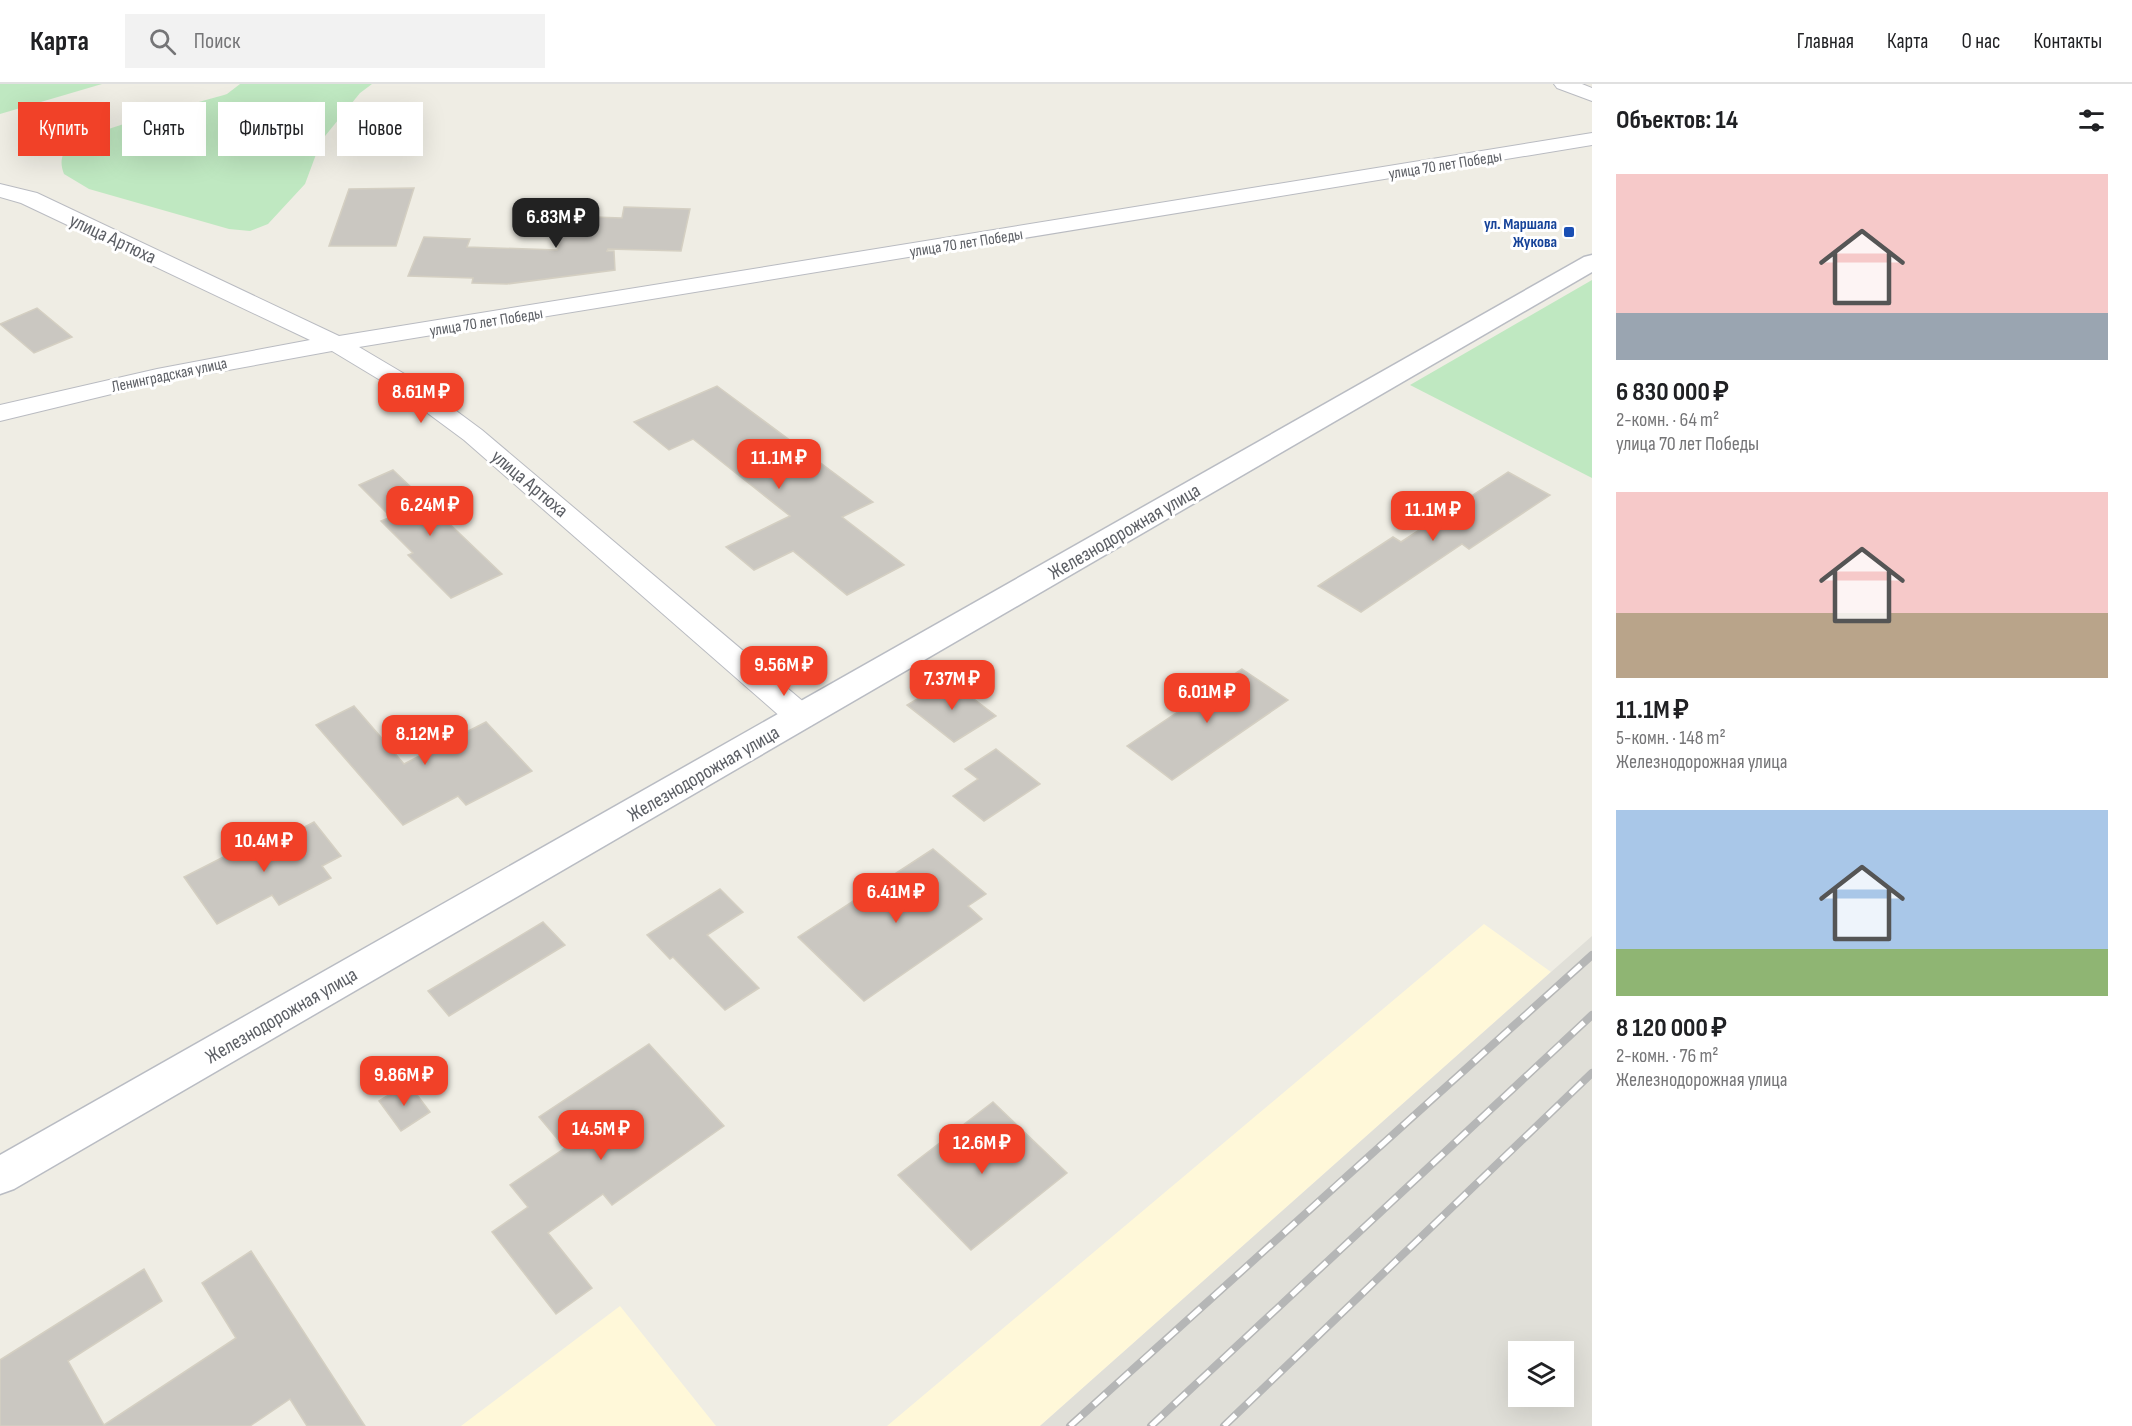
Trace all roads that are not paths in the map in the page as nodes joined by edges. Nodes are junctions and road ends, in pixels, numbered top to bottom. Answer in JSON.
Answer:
{"nodes":[{"id":1,"x":1564,"y":84,"type":"edge"},
{"id":2,"x":1592,"y":95,"type":"edge"},
{"id":3,"x":1592,"y":140,"type":"edge"},
{"id":4,"x":0,"y":190,"type":"edge"},
{"id":5,"x":1592,"y":262,"type":"edge"},
{"id":6,"x":339,"y":345,"type":"junction"},
{"id":7,"x":0,"y":413,"type":"edge"},
{"id":8,"x":801,"y":717,"type":"junction"},
{"id":9,"x":0,"y":1176,"type":"edge"}],
"edges":[{"from":1,"to":2,"type":"street"},
{"from":3,"to":6,"type":"street","name":"улица 70 лет Победы"},
{"from":4,"to":6,"type":"street","name":"улица Артюха"},
{"from":5,"to":8,"type":"main road","name":"Железнодорожная улица"},
{"from":6,"to":7,"type":"street","name":"Ленинградская улица"},
{"from":6,"to":8,"type":"street","name":"улица Артюха"},
{"from":8,"to":9,"type":"main road","name":"Железнодорожная улица"}]}
